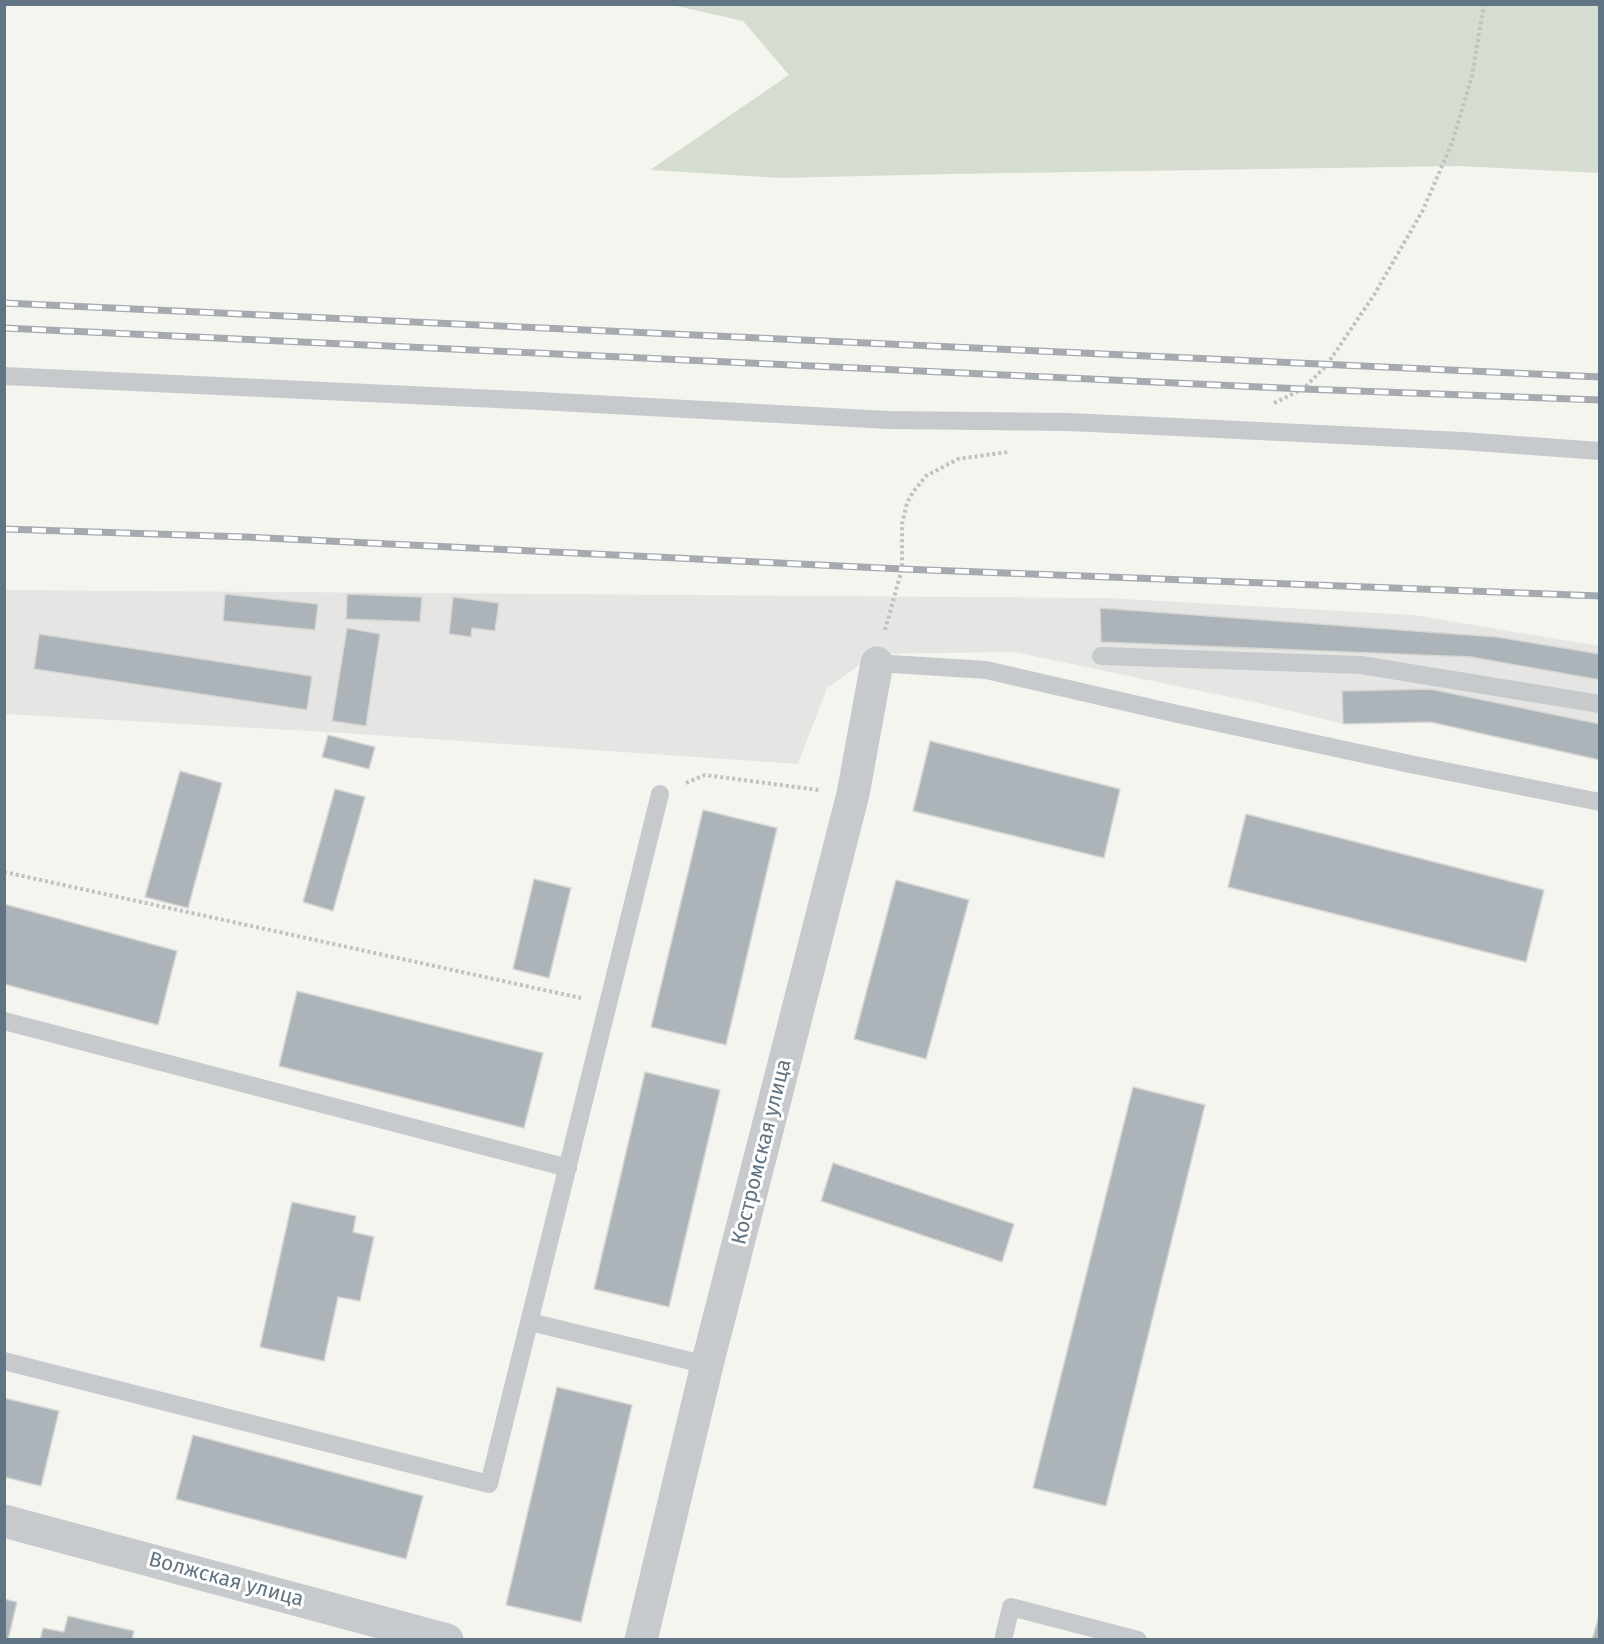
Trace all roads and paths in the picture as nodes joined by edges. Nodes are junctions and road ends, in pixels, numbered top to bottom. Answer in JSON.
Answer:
{"nodes":[{"id":1,"x":1484,"y":4,"type":"edge"},
{"id":2,"x":4,"y":376,"type":"edge"},
{"id":3,"x":1267,"y":406,"type":"dead end"},
{"id":4,"x":1016,"y":451,"type":"dead end"},
{"id":5,"x":1599,"y":451,"type":"edge"},
{"id":6,"x":1101,"y":656,"type":"dead end"},
{"id":7,"x":877,"y":663,"type":"junction"},
{"id":8,"x":1599,"y":704,"type":"edge"},
{"id":9,"x":853,"y":794,"type":"junction"},
{"id":10,"x":660,"y":795,"type":"joint"},
{"id":11,"x":1599,"y":802,"type":"edge"},
{"id":12,"x":4,"y":872,"type":"edge"},
{"id":13,"x":609,"y":1004,"type":"junction"},
{"id":14,"x":4,"y":1021,"type":"edge"},
{"id":15,"x":568,"y":1168,"type":"junction"},
{"id":16,"x":530,"y":1322,"type":"junction"},
{"id":17,"x":4,"y":1361,"type":"edge"},
{"id":18,"x":708,"y":1365,"type":"junction"},
{"id":19,"x":4,"y":1521,"type":"edge"},
{"id":20,"x":447,"y":1640,"type":"edge"},
{"id":21,"x":641,"y":1640,"type":"edge"},
{"id":22,"x":1002,"y":1640,"type":"edge"},
{"id":23,"x":1138,"y":1640,"type":"edge"}],
"edges":[{"from":1,"to":3,"type":"path"},
{"from":2,"to":5,"type":"lane"},
{"from":4,"to":7,"type":"path"},
{"from":6,"to":8,"type":"lane"},
{"from":7,"to":9,"type":"street","name":"Костромская улица"},
{"from":7,"to":11,"type":"lane"},
{"from":9,"to":10,"type":"path"},
{"from":9,"to":18,"type":"street","name":"Костромская улица"},
{"from":10,"to":13,"type":"lane"},
{"from":12,"to":13,"type":"path"},
{"from":13,"to":15,"type":"lane"},
{"from":14,"to":15,"type":"lane"},
{"from":15,"to":16,"type":"lane"},
{"from":16,"to":17,"type":"lane"},
{"from":16,"to":18,"type":"lane"},
{"from":18,"to":21,"type":"street","name":"Костромская улица"},
{"from":19,"to":20,"type":"street","name":"Волжская улица"},
{"from":22,"to":23,"type":"lane"}]}
